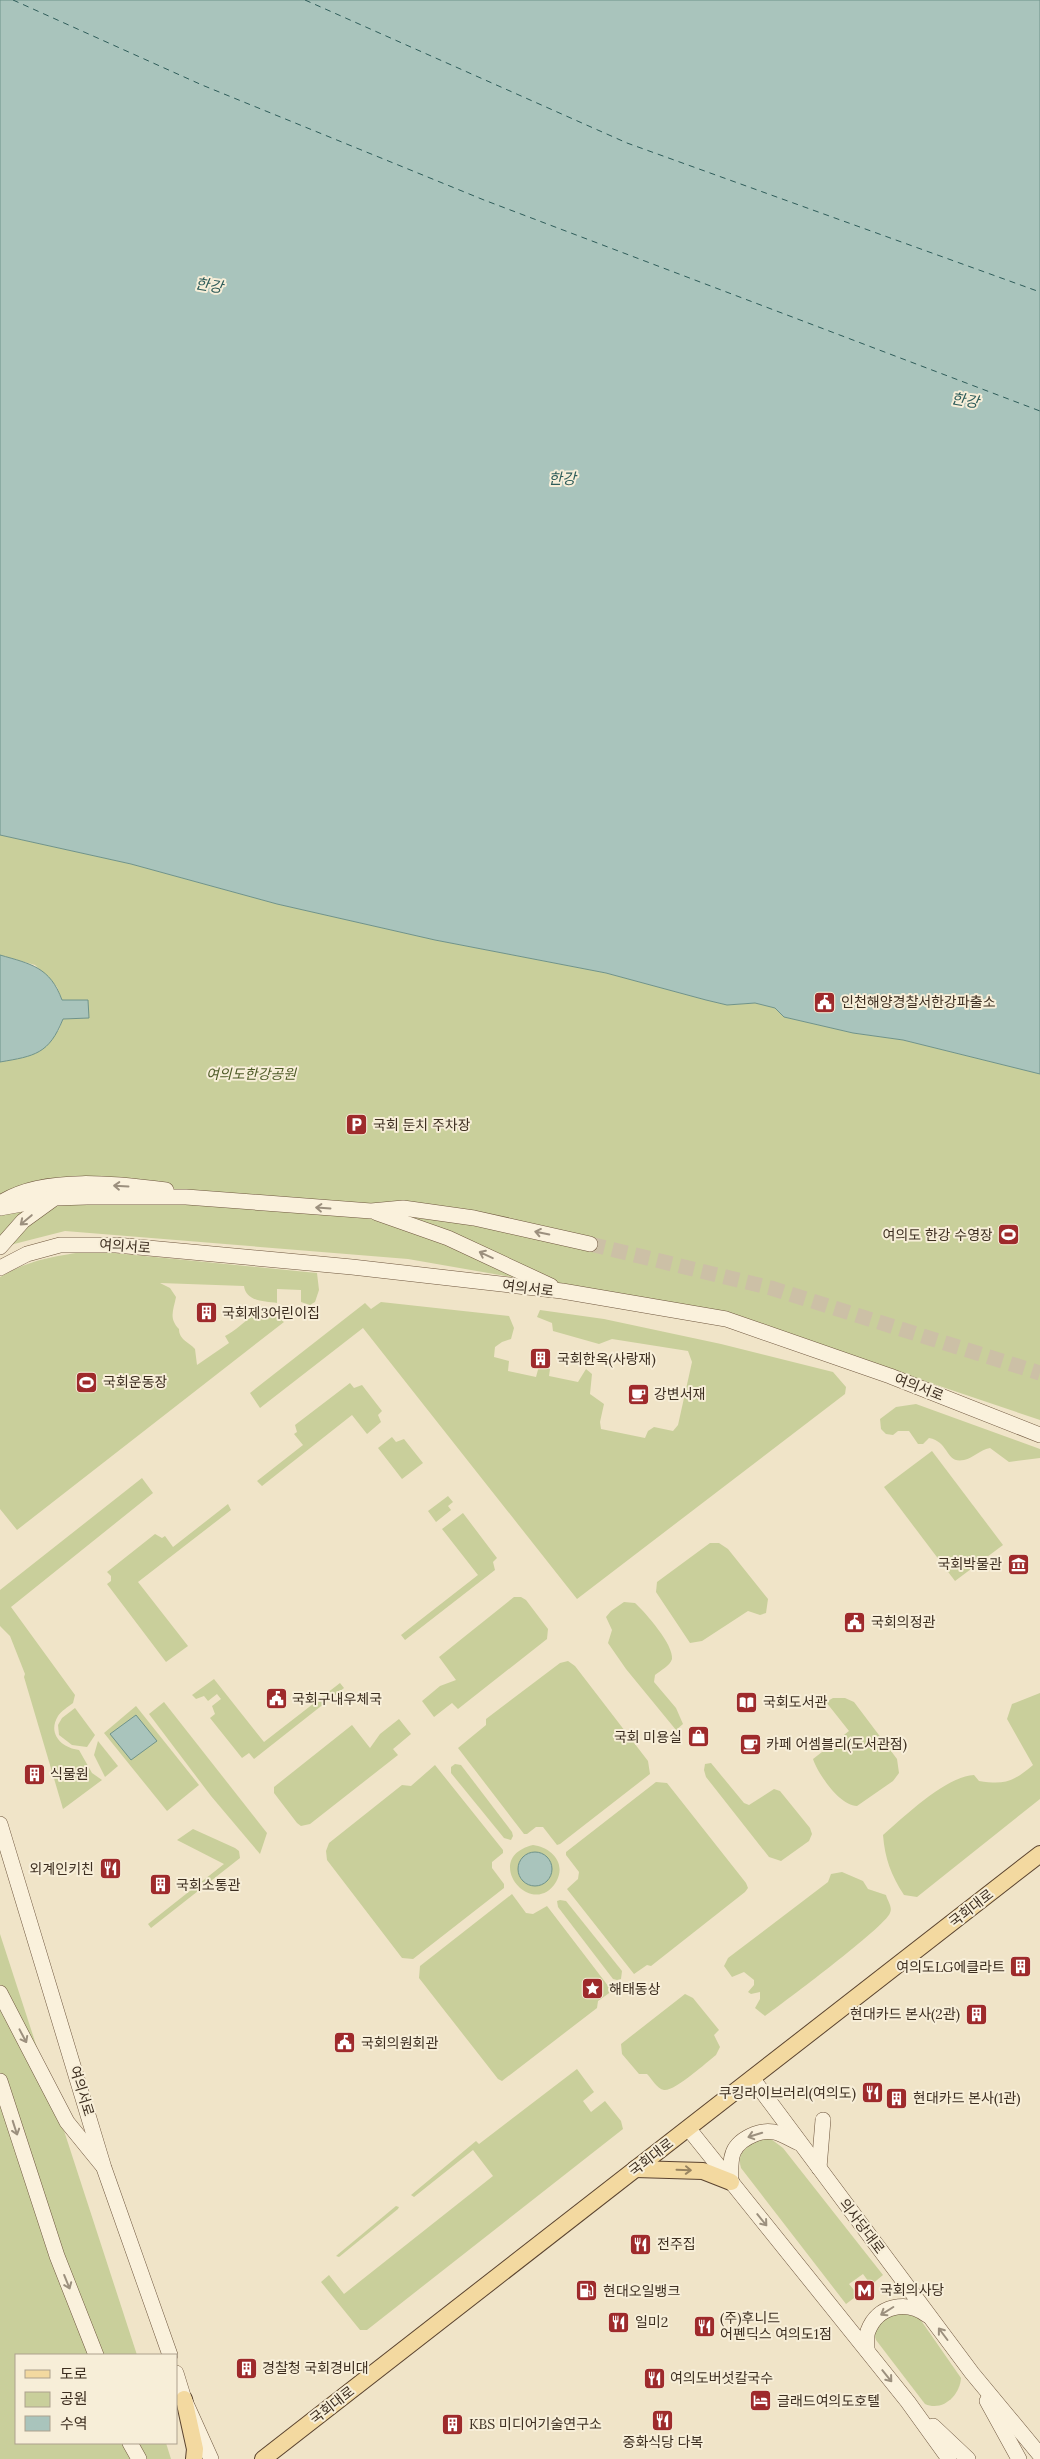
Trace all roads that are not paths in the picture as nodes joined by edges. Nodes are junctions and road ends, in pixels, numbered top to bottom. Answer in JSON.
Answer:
{"nodes":[{"id":1,"x":186,"y":1197,"type":"junction"},
{"id":2,"x":55,"y":1198,"type":"junction"},
{"id":3,"x":0,"y":1203,"type":"edge"},
{"id":4,"x":0,"y":1208,"type":"edge"},
{"id":5,"x":371,"y":1211,"type":"junction"},
{"id":6,"x":590,"y":1244,"type":"tunnel mouth"},
{"id":7,"x":0,"y":1247,"type":"edge"},
{"id":8,"x":0,"y":1268,"type":"edge"},
{"id":9,"x":562,"y":1292,"type":"junction"},
{"id":10,"x":1040,"y":1435,"type":"edge"},
{"id":11,"x":0,"y":1824,"type":"edge"},
{"id":12,"x":1040,"y":1854,"type":"edge"},
{"id":13,"x":0,"y":1993,"type":"edge"},
{"id":14,"x":752,"y":2078,"type":"junction"},
{"id":15,"x":0,"y":2081,"type":"edge"},
{"id":16,"x":52,"y":2090,"type":"junction"},
{"id":17,"x":88,"y":2111,"type":"junction"},
{"id":18,"x":823,"y":2120,"type":"dead end"},
{"id":19,"x":688,"y":2128,"type":"junction"},
{"id":20,"x":801,"y":2144,"type":"junction"},
{"id":21,"x":104,"y":2168,"type":"junction"},
{"id":22,"x":819,"y":2168,"type":"junction"},
{"id":23,"x":635,"y":2169,"type":"junction"},
{"id":24,"x":731,"y":2182,"type":"junction"},
{"id":25,"x":930,"y":2317,"type":"junction"},
{"id":26,"x":867,"y":2350,"type":"junction"},
{"id":27,"x":96,"y":2354,"type":"edge"},
{"id":28,"x":170,"y":2354,"type":"edge"},
{"id":29,"x":972,"y":2373,"type":"junction"},
{"id":30,"x":178,"y":2380,"type":"edge"},
{"id":31,"x":184,"y":2399,"type":"junction"},
{"id":32,"x":908,"y":2402,"type":"junction"},
{"id":33,"x":131,"y":2444,"type":"edge"},
{"id":34,"x":1040,"y":2454,"type":"edge"},
{"id":35,"x":139,"y":2459,"type":"edge"},
{"id":36,"x":194,"y":2459,"type":"edge"},
{"id":37,"x":211,"y":2459,"type":"edge"},
{"id":38,"x":263,"y":2459,"type":"edge"},
{"id":39,"x":948,"y":2459,"type":"edge"},
{"id":40,"x":968,"y":2459,"type":"edge"},
{"id":41,"x":1019,"y":2459,"type":"edge"}],
"edges":[{"from":1,"to":2,"type":"main road"},
{"from":1,"to":3,"type":"main road","one_way":true},
{"from":5,"to":1,"type":"main road","one_way":true},
{"from":2,"to":4,"type":"main road"},
{"from":2,"to":7,"type":"main road","one_way":true},
{"from":6,"to":5,"type":"main road","one_way":true},
{"from":9,"to":5,"type":"main road","one_way":true},
{"from":8,"to":9,"type":"main road","name":"여의서로"},
{"from":9,"to":10,"type":"main road","name":"여의서로"},
{"from":11,"to":17,"type":"main road","name":"여의서로"},
{"from":12,"to":14,"type":"main road","name":"국회대로"},
{"from":13,"to":16,"type":"main road","one_way":true},
{"from":14,"to":19,"type":"main road","name":"국회대로"},
{"from":14,"to":20,"type":"main road","name":"의사당대로"},
{"from":15,"to":27,"type":"main road","one_way":true},
{"from":16,"to":17,"type":"main road"},
{"from":16,"to":21,"type":"main road"},
{"from":17,"to":21,"type":"main road","name":"여의서로"},
{"from":18,"to":22,"type":"main road"},
{"from":19,"to":23,"type":"main road","name":"국회대로"},
{"from":19,"to":24,"type":"main road"},
{"from":20,"to":22,"type":"main road","name":"의사당대로"},
{"from":20,"to":24,"type":"main road","one_way":true},
{"from":21,"to":28,"type":"main road","name":"여의서로"},
{"from":22,"to":25,"type":"main road","name":"의사당대로"},
{"from":23,"to":24,"type":"main road","one_way":true},
{"from":23,"to":38,"type":"main road","name":"국회대로"},
{"from":24,"to":26,"type":"main road","one_way":true},
{"from":25,"to":26,"type":"main road","one_way":true},
{"from":29,"to":25,"type":"main road","name":"의사당대로","one_way":true},
{"from":26,"to":32,"type":"main road","one_way":true},
{"from":29,"to":34,"type":"main road","name":"의사당대로"},
{"from":29,"to":41,"type":"main road","name":"의사당대로"},
{"from":30,"to":31,"type":"main road"},
{"from":31,"to":36,"type":"main road"},
{"from":31,"to":37,"type":"main road"},
{"from":32,"to":39,"type":"main road"},
{"from":32,"to":40,"type":"main road"},
{"from":33,"to":35,"type":"main road"}]}
